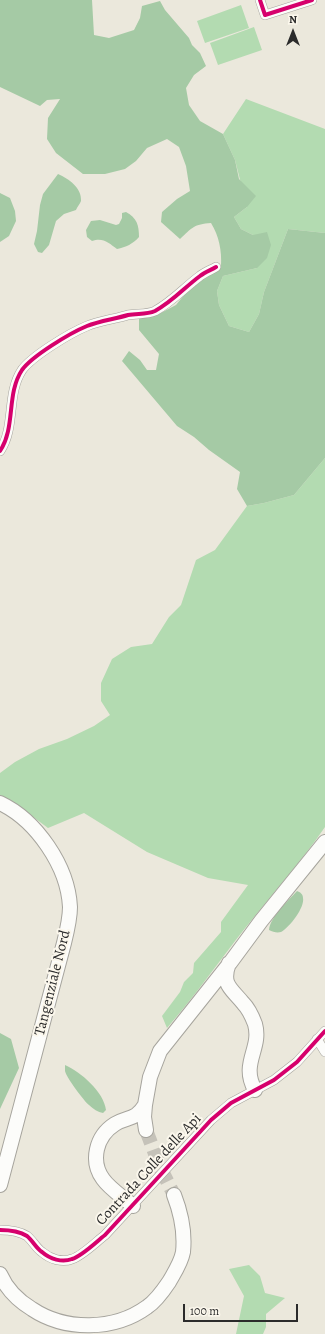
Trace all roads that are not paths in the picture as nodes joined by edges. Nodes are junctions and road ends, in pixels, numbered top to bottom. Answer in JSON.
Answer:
{"nodes":[{"id":1,"x":260,"y":0,"type":"edge"},
{"id":2,"x":312,"y":0,"type":"edge"},
{"id":3,"x":216,"y":267,"type":"dead end"},
{"id":4,"x":0,"y":451,"type":"edge"},
{"id":5,"x":0,"y":803,"type":"edge"},
{"id":6,"x":325,"y":842,"type":"edge"},
{"id":7,"x":230,"y":963,"type":"junction"},
{"id":8,"x":233,"y":992,"type":"junction"},
{"id":9,"x":202,"y":996,"type":"junction"},
{"id":10,"x":325,"y":1031,"type":"edge"},
{"id":11,"x":317,"y":1039,"type":"junction"},
{"id":12,"x":325,"y":1052,"type":"edge"},
{"id":13,"x":255,"y":1090,"type":"junction"},
{"id":14,"x":145,"y":1105,"type":"junction"},
{"id":15,"x":131,"y":1119,"type":"junction"},
{"id":16,"x":0,"y":1185,"type":"edge"},
{"id":17,"x":174,"y":1195,"type":"tunnel mouth"},
{"id":18,"x":133,"y":1206,"type":"junction"},
{"id":19,"x":1,"y":1230,"type":"edge"},
{"id":20,"x":0,"y":1274,"type":"edge"}],
"edges":[{"from":1,"to":2,"type":"street"},
{"from":3,"to":4,"type":"street"},
{"from":5,"to":16,"type":"main road","name":"Tangenziale Nord"},
{"from":6,"to":7,"type":"main road"},
{"from":7,"to":8,"type":"main road"},
{"from":7,"to":9,"type":"main road"},
{"from":8,"to":9,"type":"main road"},
{"from":8,"to":13,"type":"main road"},
{"from":9,"to":14,"type":"main road"},
{"from":10,"to":11,"type":"street","name":"Contrada Colle delle Api"},
{"from":11,"to":12,"type":"street"},
{"from":11,"to":13,"type":"street","name":"Contrada Colle delle Api"},
{"from":13,"to":18,"type":"street","name":"Contrada Colle delle Api"},
{"from":14,"to":15,"type":"main road"},
{"from":14,"to":15,"type":"main road"},
{"from":15,"to":18,"type":"main road"},
{"from":17,"to":20,"type":"main road"},
{"from":18,"to":19,"type":"street","name":"Contrada Colle delle Api"}]}
